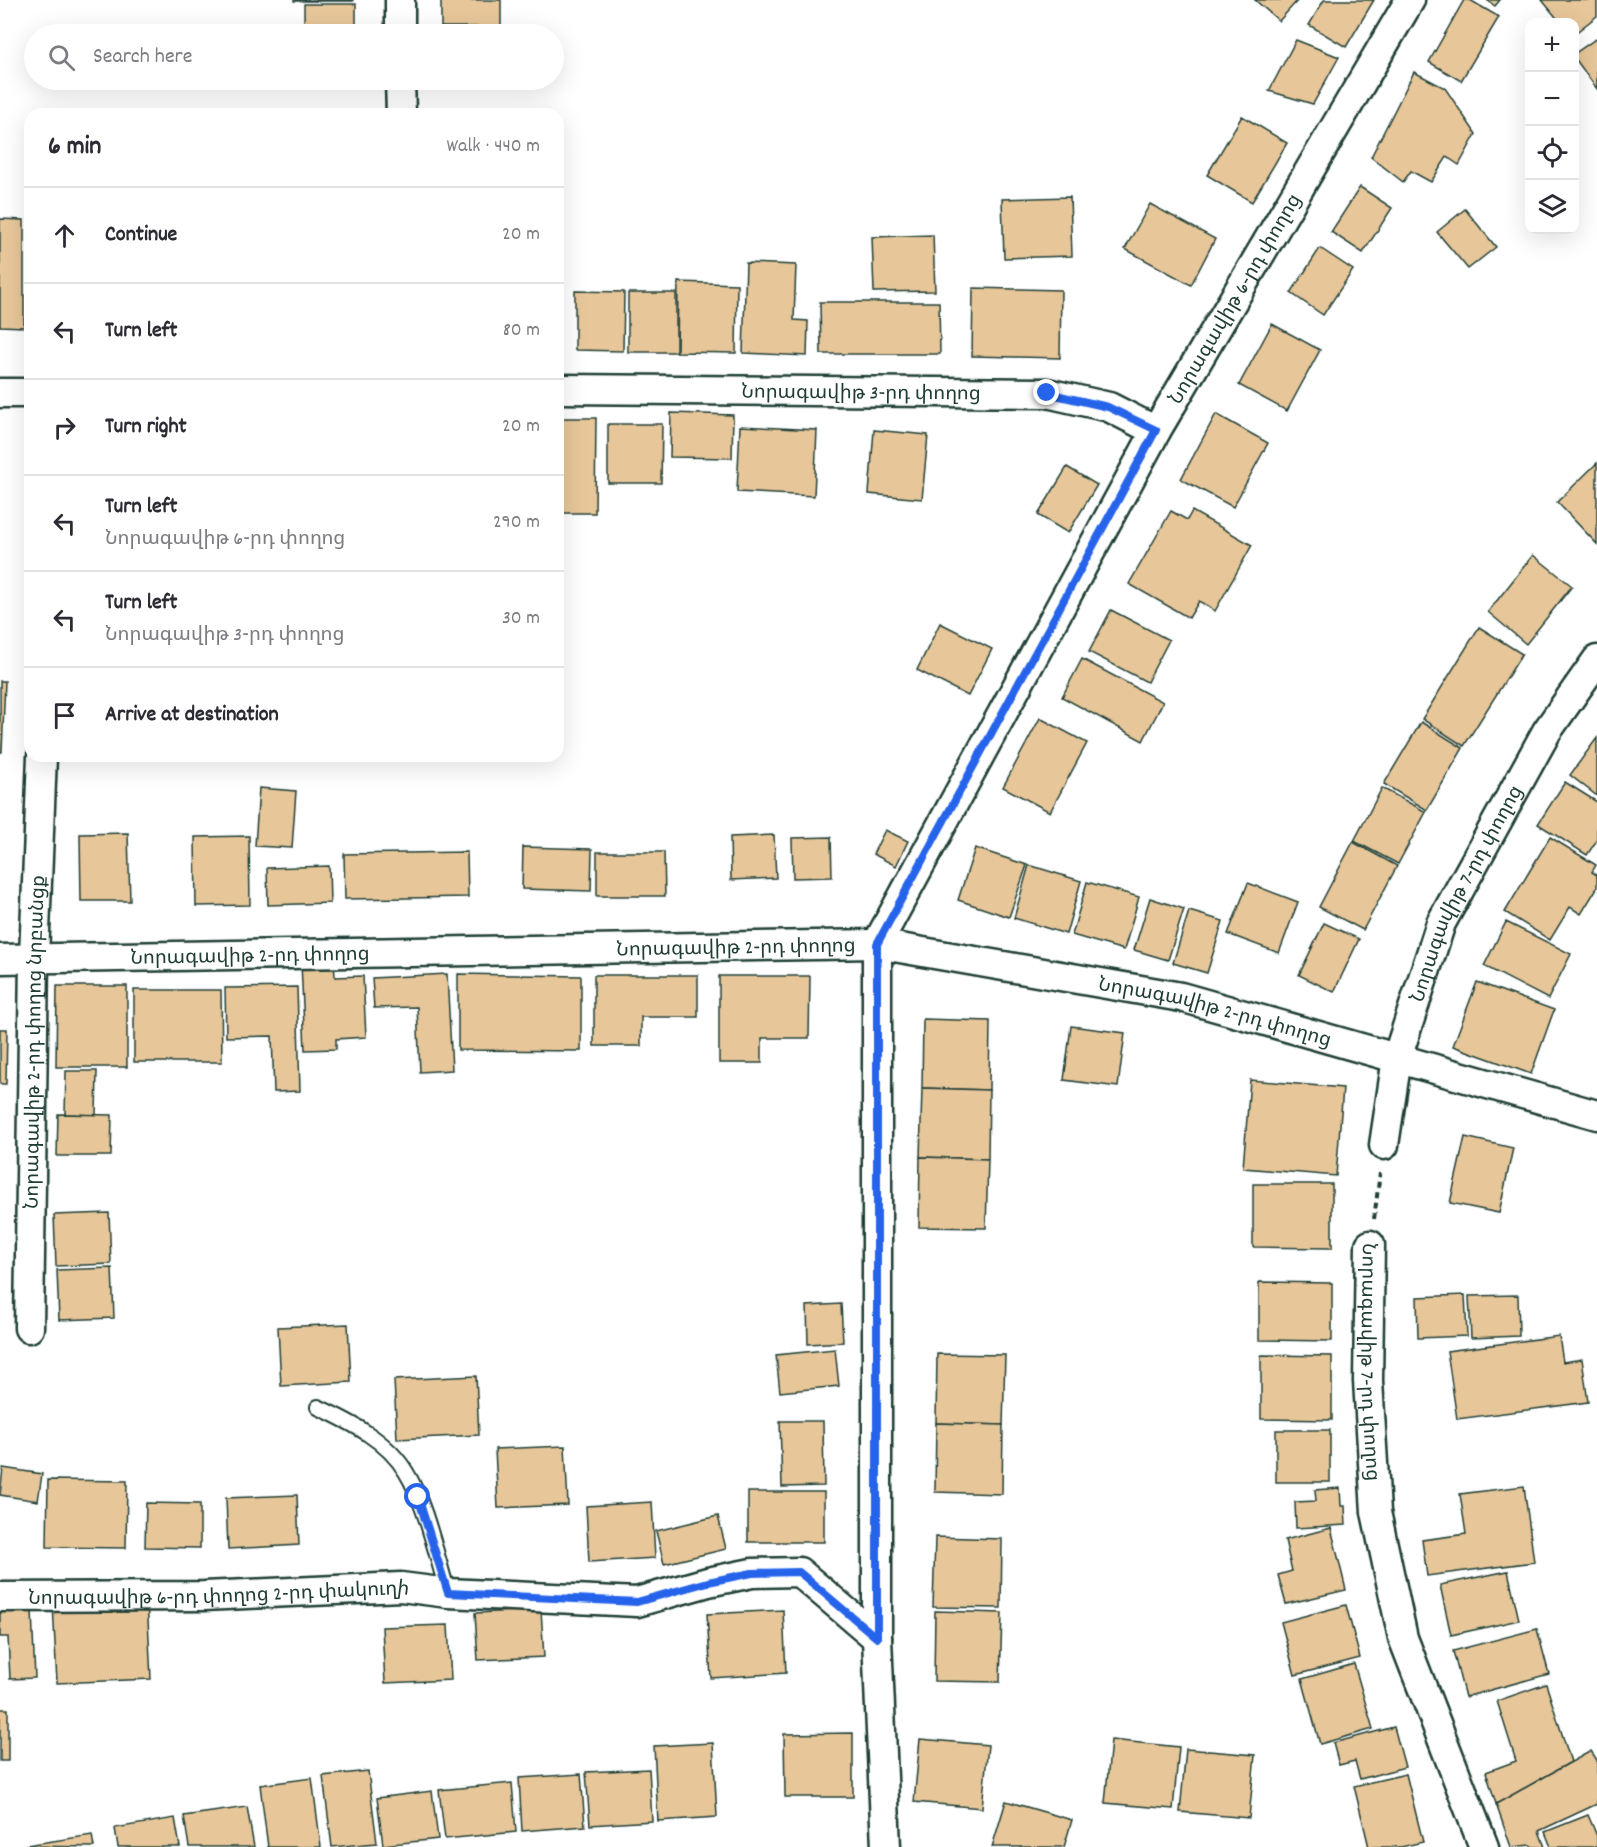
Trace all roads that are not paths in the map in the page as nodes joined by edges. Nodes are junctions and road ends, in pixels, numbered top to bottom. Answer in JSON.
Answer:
{"nodes":[{"id":1,"x":400,"y":0,"type":"edge"},
{"id":2,"x":1410,"y":0,"type":"edge"},
{"id":3,"x":400,"y":24,"type":"edge"},
{"id":4,"x":400,"y":90,"type":"edge"},
{"id":5,"x":400,"y":108,"type":"edge"},
{"id":6,"x":564,"y":389,"type":"edge"},
{"id":7,"x":0,"y":393,"type":"edge"},
{"id":8,"x":24,"y":393,"type":"edge"},
{"id":9,"x":1156,"y":430,"type":"junction"},
{"id":10,"x":1597,"y":660,"type":"edge"},
{"id":11,"x":42,"y":762,"type":"edge"},
{"id":12,"x":877,"y":944,"type":"junction"},
{"id":13,"x":34,"y":957,"type":"junction"},
{"id":14,"x":0,"y":959,"type":"edge"},
{"id":15,"x":1398,"y":1058,"type":"junction"},
{"id":16,"x":1597,"y":1115,"type":"edge"},
{"id":17,"x":1384,"y":1145,"type":"road end"},
{"id":18,"x":1370,"y":1245,"type":"road end"},
{"id":19,"x":29,"y":1328,"type":"dead end"},
{"id":20,"x":318,"y":1407,"type":"dead end"},
{"id":21,"x":448,"y":1593,"type":"junction"},
{"id":22,"x":0,"y":1597,"type":"edge"},
{"id":23,"x":877,"y":1638,"type":"junction"},
{"id":24,"x":886,"y":1847,"type":"edge"},
{"id":25,"x":1484,"y":1847,"type":"edge"}],
"edges":[{"from":1,"to":3,"type":"street"},
{"from":2,"to":9,"type":"street","name":"Նորագավիթ 6-րդ փողոց"},
{"from":4,"to":5,"type":"street"},
{"from":6,"to":9,"type":"street","name":"Նորագավիթ 3-րդ փողոց"},
{"from":7,"to":8,"type":"street"},
{"from":9,"to":12,"type":"street","name":"Նորագավիթ 6-րդ փողոց"},
{"from":10,"to":15,"type":"street","name":"Նորագավիթ 7-րդ փողոց"},
{"from":11,"to":13,"type":"street","name":"Նորագավիթ 2-րդ փողոց նրբանցք"},
{"from":12,"to":13,"type":"street","name":"Նորագավիթ 2-րդ փողոց"},
{"from":12,"to":15,"type":"street","name":"Նորագավիթ 2-րդ փողոց"},
{"from":12,"to":23,"type":"street","name":"Նորագավիթ 6-րդ փողոց"},
{"from":13,"to":14,"type":"street","name":"Նորագավիթ 2-րդ փողոց"},
{"from":13,"to":19,"type":"street","name":"Նորագավիթ 2-րդ փողոց նրբանցք"},
{"from":15,"to":16,"type":"street","name":"Նորագավիթ 2-րդ փողոց"},
{"from":15,"to":17,"type":"street","name":"Նորագավիթ 7-րդ փողոց"},
{"from":18,"to":25,"type":"street","name":"Նորագավիթ 7-րդ փողոց"},
{"from":20,"to":21,"type":"lane"},
{"from":21,"to":22,"type":"street","name":"Նորագավիթ 6-րդ փողոց 2-րդ փակուղի"},
{"from":21,"to":23,"type":"street","name":"Նորագավիթ 6-րդ փողոց 2-րդ փակուղի"},
{"from":23,"to":24,"type":"street","name":"Նորագավիթ 6-րդ փողոց"}]}
